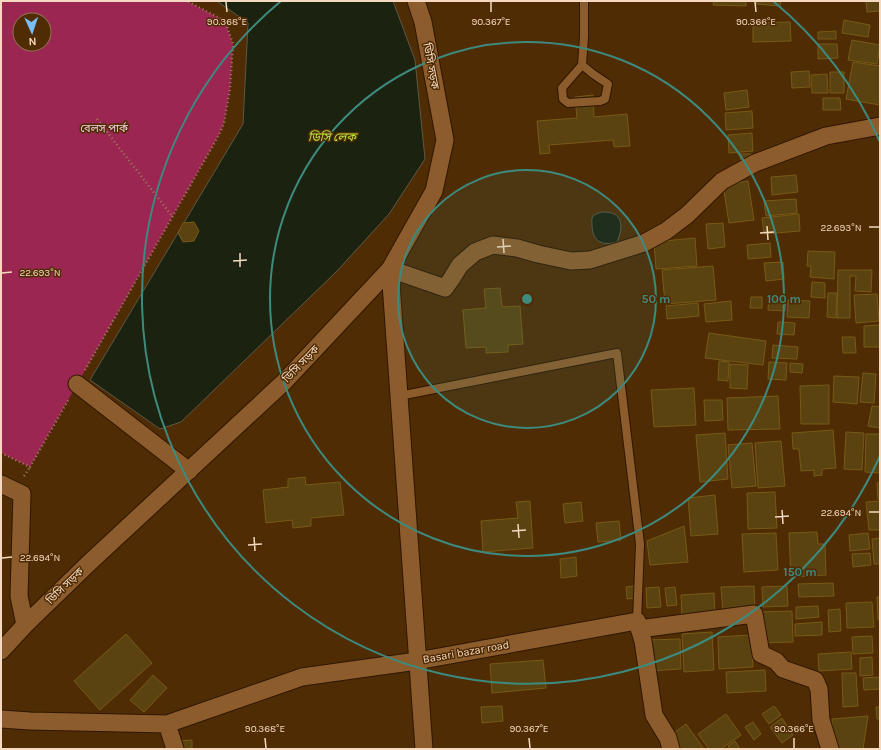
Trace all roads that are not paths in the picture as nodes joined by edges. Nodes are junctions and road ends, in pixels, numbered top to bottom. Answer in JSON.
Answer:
{"nodes":[{"id":1,"x":416,"y":1,"type":"edge"},
{"id":2,"x":584,"y":1,"type":"edge"},
{"id":3,"x":582,"y":65,"type":"junction"},
{"id":4,"x":880,"y":126,"type":"edge"},
{"id":5,"x":390,"y":269,"type":"junction"},
{"id":6,"x":77,"y":384,"type":"road end"},
{"id":7,"x":399,"y":396,"type":"junction"},
{"id":8,"x":189,"y":471,"type":"junction"},
{"id":9,"x":1,"y":484,"type":"edge"},
{"id":10,"x":25,"y":625,"type":"junction"},
{"id":11,"x":638,"y":625,"type":"junction"},
{"id":12,"x":1,"y":651,"type":"edge"},
{"id":13,"x":417,"y":661,"type":"junction"},
{"id":14,"x":1,"y":719,"type":"edge"},
{"id":15,"x":167,"y":724,"type":"junction"},
{"id":16,"x":175,"y":749,"type":"edge"},
{"id":17,"x":424,"y":749,"type":"edge"},
{"id":18,"x":671,"y":749,"type":"edge"},
{"id":19,"x":830,"y":749,"type":"edge"}],
"edges":[{"from":1,"to":5,"type":"street","name":"ডিসি সড়ক"},
{"from":2,"to":3,"type":"lane"},
{"from":3,"to":3,"type":"lane"},
{"from":4,"to":5,"type":"street"},
{"from":5,"to":7,"type":"street"},
{"from":5,"to":8,"type":"street","name":"ডিসি সড়ক"},
{"from":6,"to":8,"type":"street"},
{"from":7,"to":11,"type":"lane"},
{"from":7,"to":13,"type":"street"},
{"from":8,"to":10,"type":"street","name":"ডিসি সড়ক"},
{"from":9,"to":10,"type":"street"},
{"from":10,"to":12,"type":"street","name":"ডিসি সড়ক"},
{"from":11,"to":13,"type":"street","name":"Basari bazar road"},
{"from":11,"to":18,"type":"street"},
{"from":11,"to":19,"type":"street","name":"Basari bazar road"},
{"from":13,"to":15,"type":"street","name":"Basari bazar road"},
{"from":13,"to":17,"type":"street"},
{"from":14,"to":15,"type":"street"},
{"from":15,"to":16,"type":"street"}]}
